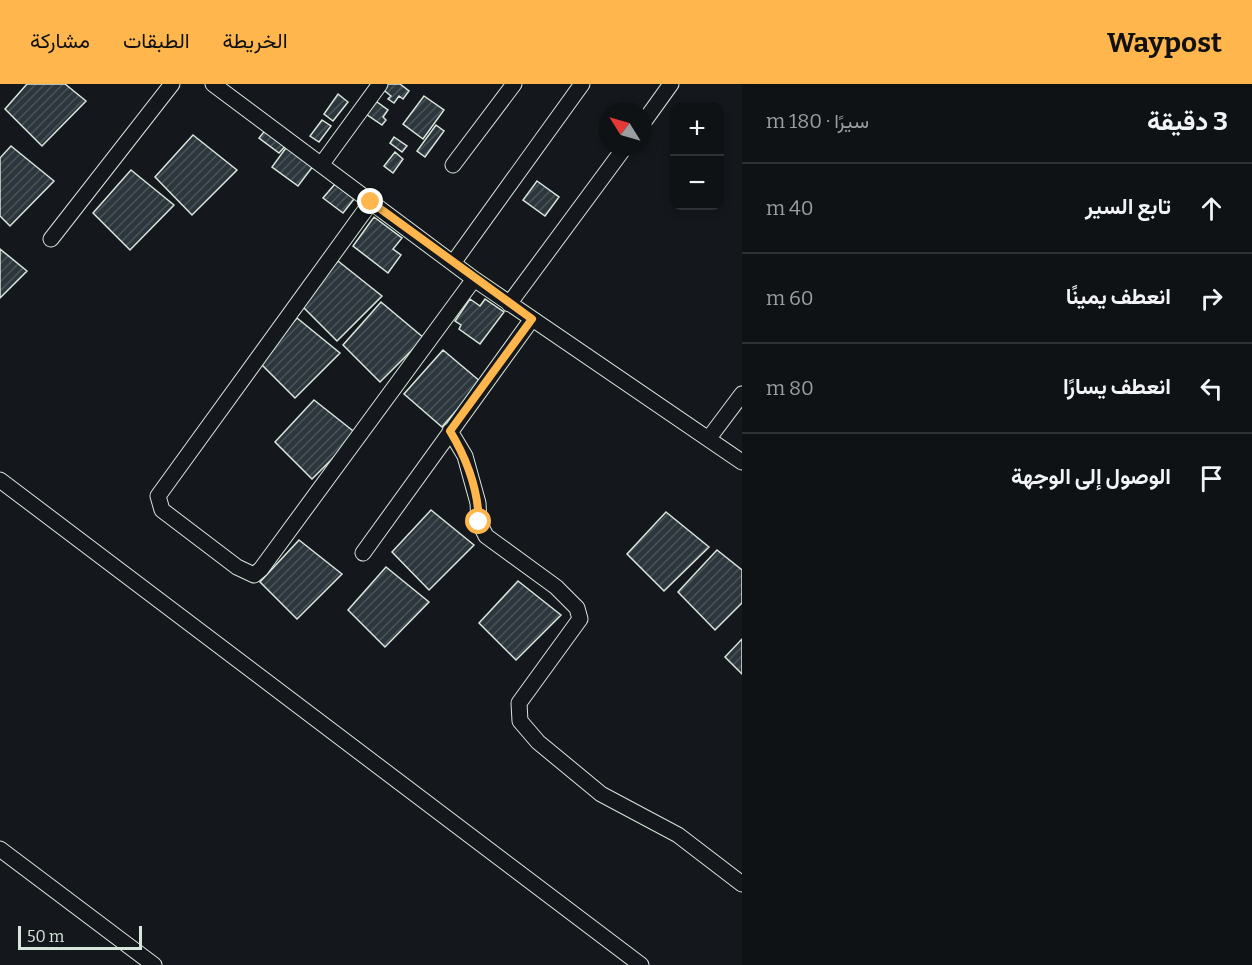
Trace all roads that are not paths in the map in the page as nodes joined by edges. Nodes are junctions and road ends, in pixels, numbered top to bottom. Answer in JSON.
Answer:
{"nodes":[{"id":1,"x":172,"y":84,"type":"edge"},
{"id":2,"x":213,"y":84,"type":"edge"},
{"id":3,"x":380,"y":84,"type":"edge"},
{"id":4,"x":514,"y":84,"type":"edge"},
{"id":5,"x":582,"y":84,"type":"edge"},
{"id":6,"x":671,"y":84,"type":"edge"},
{"id":7,"x":652,"y":110,"type":"edge"},
{"id":8,"x":618,"y":156,"type":"edge"},
{"id":9,"x":321,"y":165,"type":"junction"},
{"id":10,"x":453,"y":165,"type":"dead end"},
{"id":11,"x":371,"y":202,"type":"junction"},
{"id":12,"x":51,"y":239,"type":"dead end"},
{"id":13,"x":453,"y":263,"type":"junction"},
{"id":14,"x":474,"y":279,"type":"junction"},
{"id":15,"x":509,"y":304,"type":"junction"},
{"id":16,"x":532,"y":319,"type":"junction"},
{"id":17,"x":742,"y":393,"type":"edge"},
{"id":18,"x":450,"y":431,"type":"junction"},
{"id":19,"x":709,"y":438,"type":"junction"},
{"id":20,"x":742,"y":462,"type":"edge"},
{"id":21,"x":0,"y":480,"type":"edge"},
{"id":22,"x":363,"y":553,"type":"dead end"},
{"id":23,"x":0,"y":849,"type":"edge"},
{"id":24,"x":742,"y":884,"type":"edge"},
{"id":25,"x":154,"y":965,"type":"edge"},
{"id":26,"x":641,"y":965,"type":"edge"}],
"edges":[{"from":1,"to":12,"type":"street"},
{"from":2,"to":9,"type":"street"},
{"from":3,"to":9,"type":"street"},
{"from":4,"to":10,"type":"street"},
{"from":5,"to":13,"type":"street"},
{"from":6,"to":7,"type":"street"},
{"from":8,"to":15,"type":"street"},
{"from":9,"to":11,"type":"street"},
{"from":11,"to":13,"type":"street"},
{"from":11,"to":14,"type":"street"},
{"from":13,"to":14,"type":"street"},
{"from":14,"to":15,"type":"street"},
{"from":15,"to":16,"type":"street"},
{"from":16,"to":18,"type":"street"},
{"from":16,"to":19,"type":"street"},
{"from":17,"to":19,"type":"street"},
{"from":18,"to":22,"type":"street"},
{"from":18,"to":24,"type":"street"},
{"from":19,"to":20,"type":"street"},
{"from":21,"to":26,"type":"street"},
{"from":23,"to":25,"type":"street"}]}
